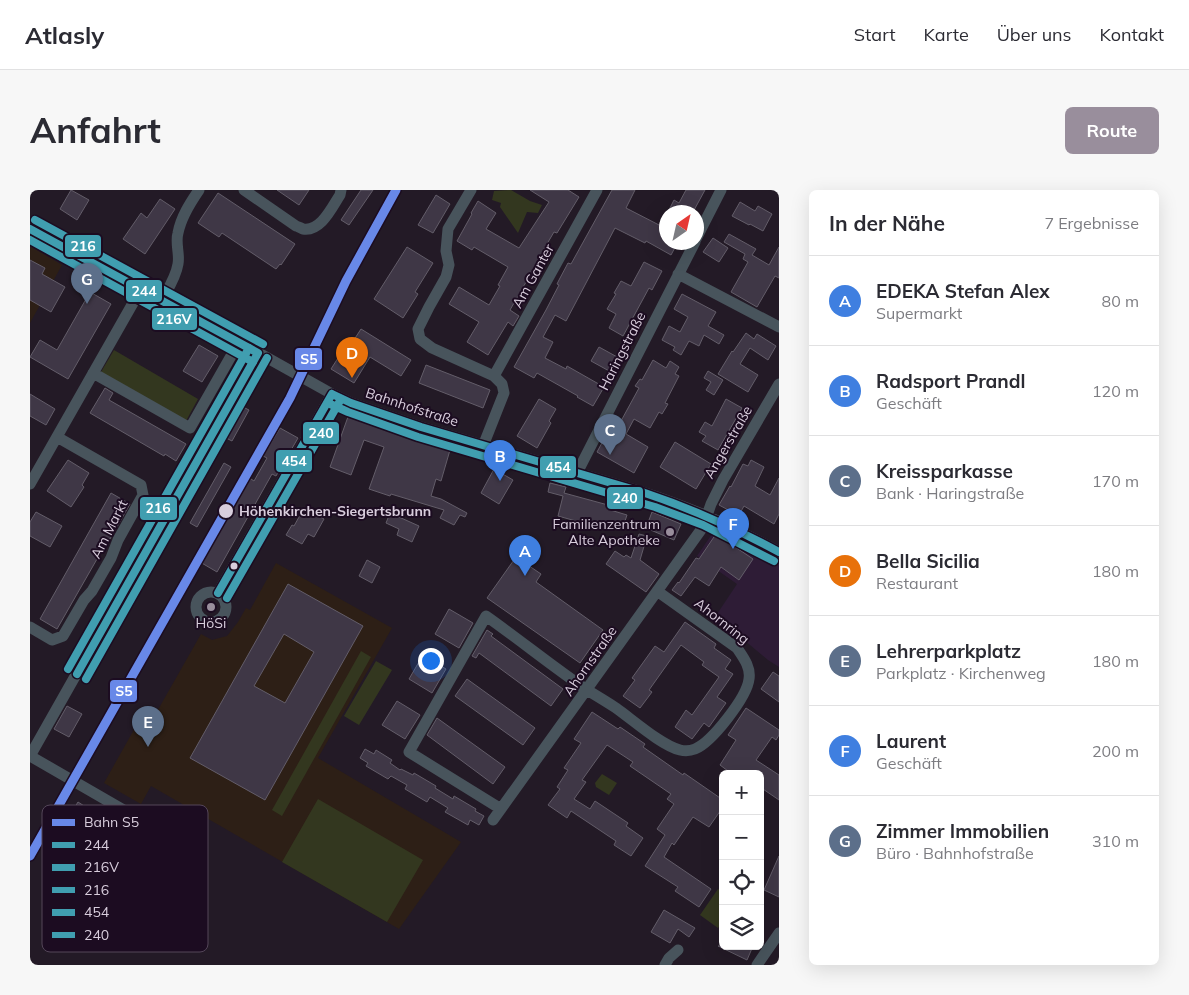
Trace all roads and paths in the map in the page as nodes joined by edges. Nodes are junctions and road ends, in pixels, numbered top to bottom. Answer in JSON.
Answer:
{"nodes":[{"id":1,"x":199,"y":190,"type":"edge"},
{"id":2,"x":244,"y":190,"type":"edge"},
{"id":3,"x":341,"y":190,"type":"edge"},
{"id":4,"x":472,"y":190,"type":"edge"},
{"id":5,"x":597,"y":190,"type":"edge"},
{"id":6,"x":721,"y":190,"type":"edge"},
{"id":7,"x":704,"y":223,"type":"edge"},
{"id":8,"x":30,"y":229,"type":"edge"},
{"id":9,"x":690,"y":250,"type":"edge"},
{"id":10,"x":678,"y":274,"type":"junction"},
{"id":11,"x":141,"y":289,"type":"junction"},
{"id":12,"x":162,"y":300,"type":"junction"},
{"id":13,"x":779,"y":327,"type":"edge"},
{"id":14,"x":239,"y":342,"type":"junction"},
{"id":15,"x":258,"y":353,"type":"junction"},
{"id":16,"x":93,"y":373,"type":"junction"},
{"id":17,"x":494,"y":376,"type":"junction"},
{"id":18,"x":779,"y":384,"type":"edge"},
{"id":19,"x":332,"y":394,"type":"junction"},
{"id":20,"x":56,"y":437,"type":"junction"},
{"id":21,"x":483,"y":446,"type":"junction"},
{"id":22,"x":577,"y":473,"type":"junction"},
{"id":23,"x":30,"y":484,"type":"edge"},
{"id":24,"x":707,"y":516,"type":"junction"},
{"id":25,"x":779,"y":552,"type":"edge"},
{"id":26,"x":657,"y":591,"type":"junction"},
{"id":27,"x":218,"y":593,"type":"dead end"},
{"id":28,"x":30,"y":627,"type":"edge"},
{"id":29,"x":587,"y":690,"type":"junction"},
{"id":30,"x":30,"y":756,"type":"edge"},
{"id":31,"x":115,"y":805,"type":"edge"},
{"id":32,"x":501,"y":809,"type":"junction"},
{"id":33,"x":493,"y":820,"type":"dead end"},
{"id":34,"x":779,"y":934,"type":"edge"},
{"id":35,"x":678,"y":950,"type":"dead end"},
{"id":36,"x":666,"y":965,"type":"edge"},
{"id":37,"x":757,"y":965,"type":"edge"}],
"edges":[{"from":1,"to":12,"type":"street"},
{"from":2,"to":3,"type":"street"},
{"from":4,"to":17,"type":"street"},
{"from":5,"to":17,"type":"street","name":"Am Ganter"},
{"from":6,"to":7,"type":"street"},
{"from":8,"to":11,"type":"street","name":"Bahnhofstraße"},
{"from":9,"to":10,"type":"street","name":"Haringstraße"},
{"from":10,"to":13,"type":"street"},
{"from":10,"to":22,"type":"street","name":"Haringstraße"},
{"from":11,"to":12,"type":"street","name":"Bahnhofstraße"},
{"from":11,"to":16,"type":"street"},
{"from":12,"to":14,"type":"street","name":"Bahnhofstraße"},
{"from":14,"to":15,"type":"street","name":"Bahnhofstraße"},
{"from":14,"to":16,"type":"street"},
{"from":15,"to":19,"type":"street","name":"Bahnhofstraße"},
{"from":15,"to":30,"type":"street"},
{"from":16,"to":20,"type":"street"},
{"from":17,"to":21,"type":"street"},
{"from":18,"to":24,"type":"street","name":"Angerstraße"},
{"from":19,"to":21,"type":"street","name":"Bahnhofstraße"},
{"from":19,"to":27,"type":"street"},
{"from":20,"to":23,"type":"street"},
{"from":20,"to":28,"type":"street","name":"Am Markt"},
{"from":21,"to":22,"type":"street","name":"Bahnhofstraße"},
{"from":22,"to":24,"type":"street","name":"Bahnhofstraße"},
{"from":24,"to":25,"type":"street","name":"Bahnhofstraße"},
{"from":24,"to":26,"type":"street","name":"Ahornstraße"},
{"from":26,"to":29,"type":"street","name":"Ahornstraße"},
{"from":26,"to":29,"type":"street","name":"Ahornring"},
{"from":29,"to":32,"type":"street","name":"Ahornstraße"},
{"from":29,"to":32,"type":"street","name":"Ahornring"},
{"from":30,"to":31,"type":"street"},
{"from":32,"to":33,"type":"street","name":"Ahornstraße"},
{"from":34,"to":37,"type":"street"},
{"from":35,"to":36,"type":"street"}]}
